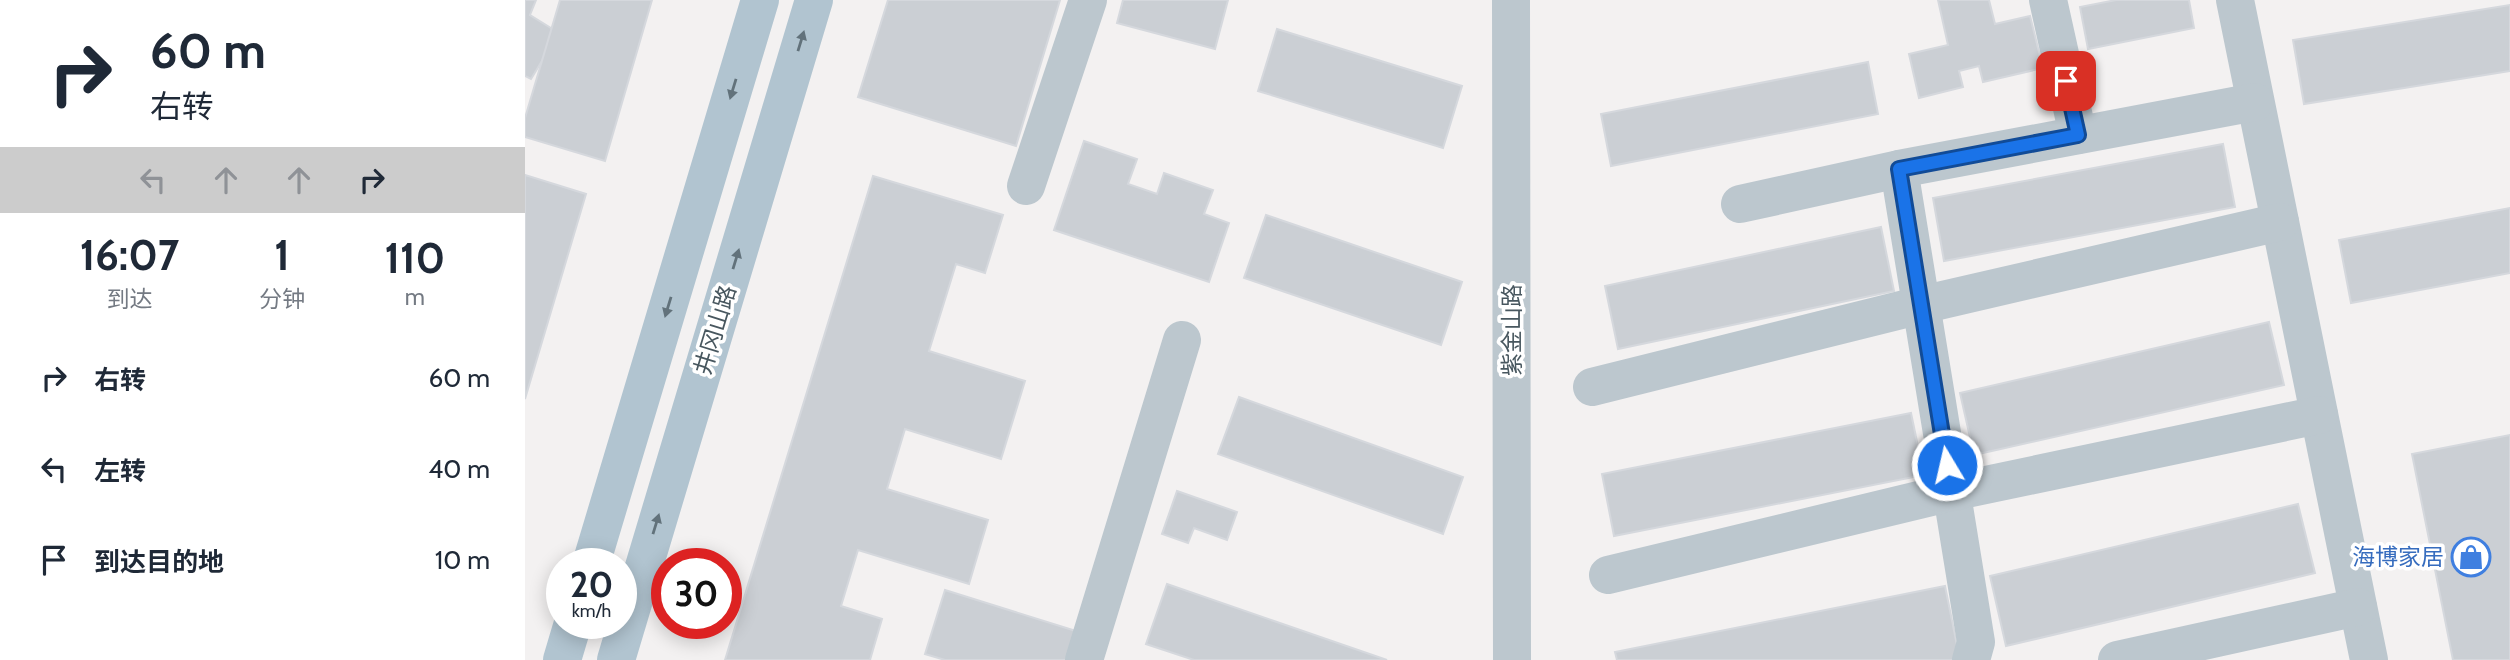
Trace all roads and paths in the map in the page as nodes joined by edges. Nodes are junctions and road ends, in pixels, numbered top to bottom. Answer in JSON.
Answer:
{"nodes":[{"id":1,"x":760,"y":0,"type":"edge"},
{"id":2,"x":814,"y":0,"type":"edge"},
{"id":3,"x":1088,"y":0,"type":"edge"},
{"id":4,"x":1511,"y":0,"type":"edge"},
{"id":5,"x":2048,"y":0,"type":"edge"},
{"id":6,"x":2235,"y":0,"type":"edge"},
{"id":7,"x":2255,"y":102,"type":"junction"},
{"id":8,"x":2078,"y":135,"type":"junction"},
{"id":9,"x":1899,"y":169,"type":"junction"},
{"id":10,"x":1026,"y":186,"type":"dead end"},
{"id":11,"x":1741,"y":204,"type":"dead end"},
{"id":12,"x":2280,"y":222,"type":"junction"},
{"id":13,"x":1921,"y":305,"type":"junction"},
{"id":14,"x":1182,"y":340,"type":"dead end"},
{"id":15,"x":1592,"y":387,"type":"dead end"},
{"id":16,"x":2319,"y":415,"type":"junction"},
{"id":17,"x":1952,"y":492,"type":"junction"},
{"id":18,"x":596,"y":548,"type":"edge"},
{"id":19,"x":1608,"y":576,"type":"dead end"},
{"id":20,"x":2358,"y":607,"type":"junction"},
{"id":21,"x":568,"y":639,"type":"edge"},
{"id":22,"x":562,"y":660,"type":"edge"},
{"id":23,"x":616,"y":660,"type":"edge"},
{"id":24,"x":1084,"y":660,"type":"edge"},
{"id":25,"x":1512,"y":660,"type":"edge"},
{"id":26,"x":1972,"y":660,"type":"edge"},
{"id":27,"x":2117,"y":660,"type":"edge"},
{"id":28,"x":2369,"y":660,"type":"edge"}],
"edges":[{"from":1,"to":18,"type":"main road","one_way":true},
{"from":23,"to":2,"type":"main road","name":"井冈山路","one_way":true},
{"from":3,"to":10,"type":"street"},
{"from":4,"to":25,"type":"street","name":"紫金山路"},
{"from":5,"to":8,"type":"street"},
{"from":6,"to":7,"type":"street"},
{"from":7,"to":8,"type":"street"},
{"from":7,"to":12,"type":"street"},
{"from":8,"to":9,"type":"street"},
{"from":9,"to":11,"type":"street"},
{"from":9,"to":13,"type":"street"},
{"from":12,"to":13,"type":"street"},
{"from":12,"to":16,"type":"street"},
{"from":13,"to":15,"type":"street"},
{"from":13,"to":17,"type":"street"},
{"from":14,"to":24,"type":"street"},
{"from":16,"to":17,"type":"street"},
{"from":16,"to":20,"type":"street"},
{"from":17,"to":19,"type":"street"},
{"from":17,"to":26,"type":"street"},
{"from":20,"to":27,"type":"street"},
{"from":20,"to":28,"type":"street"},
{"from":21,"to":22,"type":"main road"}]}
